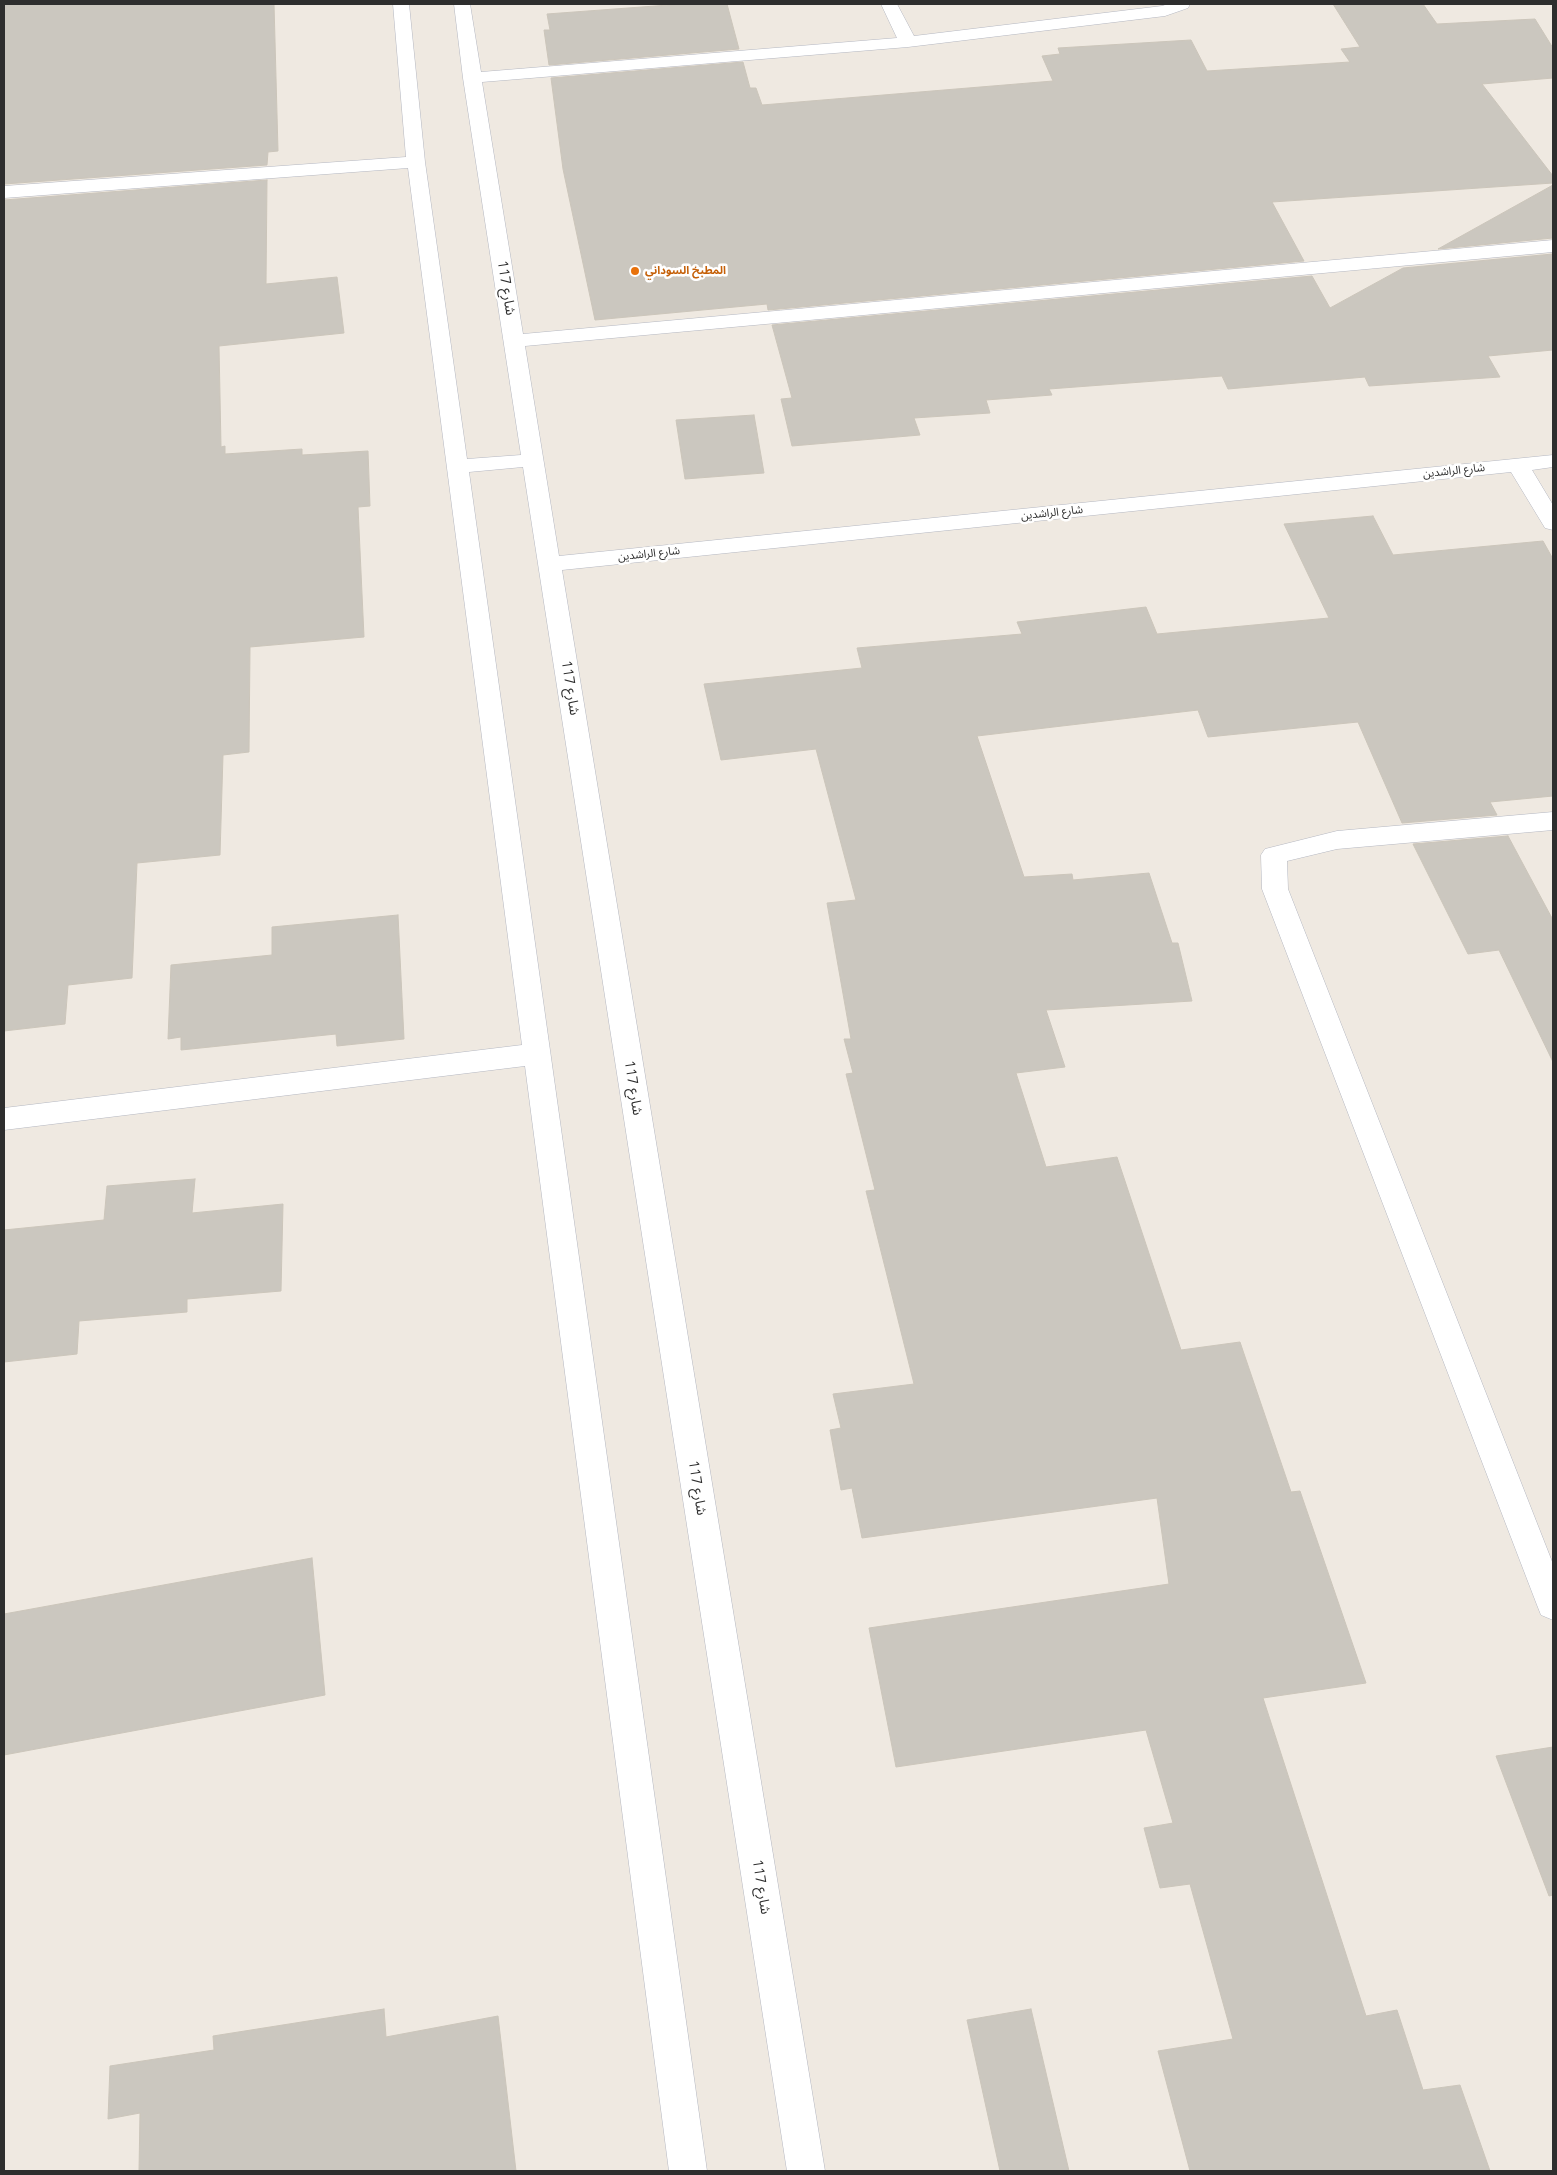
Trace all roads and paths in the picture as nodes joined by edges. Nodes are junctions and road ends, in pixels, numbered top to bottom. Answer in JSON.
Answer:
{"nodes":[{"id":1,"x":401,"y":4,"type":"edge"},
{"id":2,"x":462,"y":4,"type":"edge"},
{"id":3,"x":889,"y":4,"type":"edge"},
{"id":4,"x":1182,"y":4,"type":"edge"},
{"id":5,"x":908,"y":42,"type":"junction"},
{"id":6,"x":472,"y":78,"type":"junction"},
{"id":7,"x":416,"y":162,"type":"junction"},
{"id":8,"x":4,"y":192,"type":"edge"},
{"id":9,"x":1553,"y":246,"type":"edge"},
{"id":10,"x":514,"y":341,"type":"junction"},
{"id":11,"x":533,"y":460,"type":"junction"},
{"id":12,"x":1553,"y":461,"type":"edge"},
{"id":13,"x":1518,"y":465,"type":"junction"},
{"id":14,"x":457,"y":466,"type":"junction"},
{"id":15,"x":1553,"y":523,"type":"edge"},
{"id":16,"x":550,"y":564,"type":"junction"},
{"id":17,"x":1553,"y":821,"type":"edge"},
{"id":18,"x":536,"y":1054,"type":"junction"},
{"id":19,"x":4,"y":1119,"type":"edge"},
{"id":20,"x":1553,"y":1605,"type":"edge"},
{"id":21,"x":688,"y":2171,"type":"edge"},
{"id":22,"x":806,"y":2171,"type":"edge"}],
"edges":[{"from":1,"to":7,"type":"street"},
{"from":2,"to":6,"type":"street","name":"شارع 117"},
{"from":3,"to":5,"type":"street"},
{"from":4,"to":5,"type":"street"},
{"from":5,"to":6,"type":"street"},
{"from":6,"to":10,"type":"street","name":"شارع 117"},
{"from":7,"to":8,"type":"street"},
{"from":7,"to":14,"type":"street"},
{"from":9,"to":10,"type":"street"},
{"from":10,"to":11,"type":"street","name":"شارع 117"},
{"from":11,"to":14,"type":"street"},
{"from":11,"to":16,"type":"street","name":"شارع 117"},
{"from":12,"to":13,"type":"street","name":"شارع الراشدين"},
{"from":13,"to":15,"type":"street"},
{"from":13,"to":16,"type":"street","name":"شارع الراشدين"},
{"from":14,"to":18,"type":"street"},
{"from":16,"to":22,"type":"street","name":"شارع 117"},
{"from":17,"to":20,"type":"street"},
{"from":18,"to":19,"type":"street"},
{"from":18,"to":21,"type":"street"}]}
